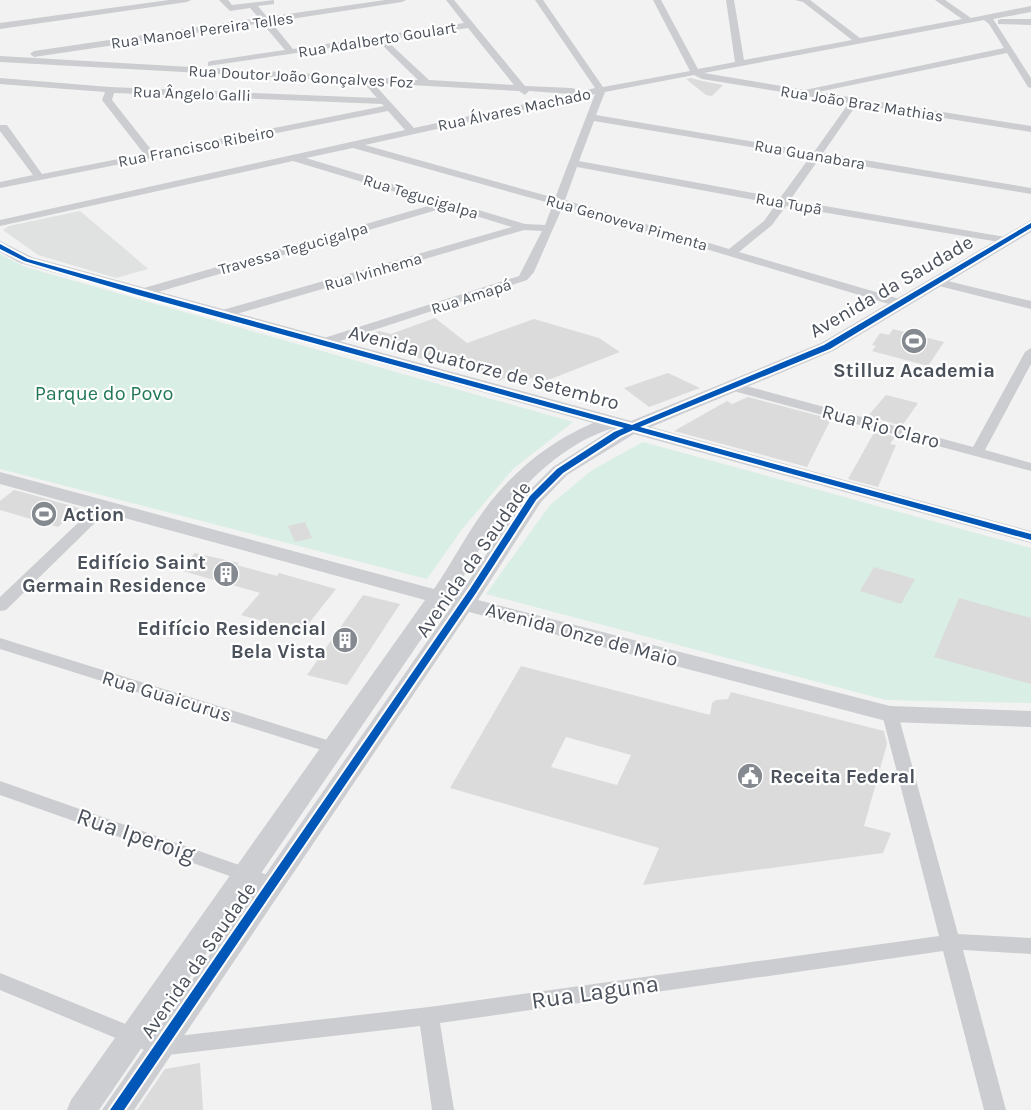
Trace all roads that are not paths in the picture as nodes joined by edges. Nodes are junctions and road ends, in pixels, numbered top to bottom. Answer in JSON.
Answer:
{"nodes":[{"id":1,"x":187,"y":0,"type":"edge"},
{"id":2,"x":223,"y":0,"type":"edge"},
{"id":3,"x":269,"y":0,"type":"edge"},
{"id":4,"x":402,"y":0,"type":"edge"},
{"id":5,"x":450,"y":0,"type":"edge"},
{"id":6,"x":539,"y":0,"type":"edge"},
{"id":7,"x":657,"y":0,"type":"edge"},
{"id":8,"x":730,"y":0,"type":"edge"},
{"id":9,"x":799,"y":0,"type":"edge"},
{"id":10,"x":805,"y":0,"type":"edge"},
{"id":11,"x":939,"y":0,"type":"edge"},
{"id":12,"x":252,"y":5,"type":"junction"},
{"id":13,"x":1031,"y":9,"type":"edge"},
{"id":14,"x":968,"y":20,"type":"junction"},
{"id":15,"x":988,"y":20,"type":"junction"},
{"id":16,"x":265,"y":21,"type":"junction"},
{"id":17,"x":1031,"y":22,"type":"edge"},
{"id":18,"x":469,"y":25,"type":"junction"},
{"id":19,"x":0,"y":26,"type":"edge"},
{"id":20,"x":379,"y":38,"type":"junction"},
{"id":21,"x":857,"y":40,"type":"junction"},
{"id":22,"x":1009,"y":50,"type":"junction"},
{"id":23,"x":291,"y":52,"type":"junction"},
{"id":24,"x":1,"y":59,"type":"edge"},
{"id":25,"x":740,"y":63,"type":"junction"},
{"id":26,"x":178,"y":69,"type":"junction"},
{"id":27,"x":695,"y":72,"type":"junction"},
{"id":28,"x":365,"y":79,"type":"junction"},
{"id":29,"x":0,"y":81,"type":"edge"},
{"id":30,"x":1030,"y":81,"type":"edge"},
{"id":31,"x":428,"y":83,"type":"junction"},
{"id":32,"x":521,"y":88,"type":"junction"},
{"id":33,"x":110,"y":90,"type":"junction"},
{"id":34,"x":601,"y":90,"type":"junction"},
{"id":35,"x":799,"y":93,"type":"junction"},
{"id":36,"x":854,"y":102,"type":"junction"},
{"id":37,"x":539,"y":104,"type":"junction"},
{"id":38,"x":388,"y":105,"type":"junction"},
{"id":39,"x":589,"y":117,"type":"junction"},
{"id":40,"x":2,"y":128,"type":"edge"},
{"id":41,"x":1031,"y":129,"type":"edge"},
{"id":42,"x":412,"y":132,"type":"junction"},
{"id":43,"x":354,"y":144,"type":"junction"},
{"id":44,"x":150,"y":155,"type":"junction"},
{"id":45,"x":816,"y":155,"type":"junction"},
{"id":46,"x":294,"y":158,"type":"junction"},
{"id":47,"x":575,"y":163,"type":"junction"},
{"id":48,"x":39,"y":177,"type":"junction"},
{"id":49,"x":0,"y":185,"type":"edge"},
{"id":50,"x":1031,"y":191,"type":"edge"},
{"id":51,"x":559,"y":202,"type":"junction"},
{"id":52,"x":783,"y":202,"type":"junction"},
{"id":53,"x":446,"y":204,"type":"junction"},
{"id":54,"x":0,"y":223,"type":"edge"},
{"id":55,"x":1031,"y":225,"type":"edge"},
{"id":56,"x":524,"y":227,"type":"junction"},
{"id":57,"x":549,"y":228,"type":"junction"},
{"id":58,"x":1005,"y":240,"type":"junction"},
{"id":59,"x":0,"y":246,"type":"edge"},
{"id":60,"x":731,"y":253,"type":"junction"},
{"id":61,"x":935,"y":282,"type":"junction"},
{"id":62,"x":141,"y":293,"type":"junction"},
{"id":63,"x":899,"y":303,"type":"junction"},
{"id":64,"x":1031,"y":305,"type":"edge"},
{"id":65,"x":222,"y":314,"type":"junction"},
{"id":66,"x":325,"y":342,"type":"junction"},
{"id":67,"x":1031,"y":352,"type":"edge"},
{"id":68,"x":731,"y":386,"type":"junction"},
{"id":69,"x":624,"y":424,"type":"junction"},
{"id":70,"x":978,"y":452,"type":"junction"},
{"id":71,"x":1031,"y":467,"type":"edge"},
{"id":72,"x":0,"y":478,"type":"edge"},
{"id":73,"x":104,"y":507,"type":"junction"},
{"id":74,"x":1031,"y":537,"type":"edge"},
{"id":75,"x":439,"y":597,"type":"junction"},
{"id":76,"x":464,"y":604,"type":"junction"},
{"id":77,"x":0,"y":606,"type":"edge"},
{"id":78,"x":0,"y":643,"type":"edge"},
{"id":79,"x":890,"y":714,"type":"junction"},
{"id":80,"x":1031,"y":719,"type":"edge"},
{"id":81,"x":334,"y":748,"type":"junction"},
{"id":82,"x":0,"y":788,"type":"edge"},
{"id":83,"x":247,"y":874,"type":"junction"},
{"id":84,"x":272,"y":884,"type":"junction"},
{"id":85,"x":952,"y":942,"type":"junction"},
{"id":86,"x":1031,"y":945,"type":"edge"},
{"id":87,"x":0,"y":981,"type":"edge"},
{"id":88,"x":429,"y":1016,"type":"junction"},
{"id":89,"x":133,"y":1037,"type":"junction"},
{"id":90,"x":159,"y":1047,"type":"junction"},
{"id":91,"x":82,"y":1110,"type":"edge"},
{"id":92,"x":117,"y":1110,"type":"edge"},
{"id":93,"x":443,"y":1110,"type":"edge"},
{"id":94,"x":995,"y":1110,"type":"edge"}],
"edges":[{"from":1,"to":19,"type":"street"},
{"from":2,"to":12,"type":"street"},
{"from":3,"to":12,"type":"street"},
{"from":4,"to":16,"type":"street","name":"Rua Manoel Pereira Telles"},
{"from":5,"to":18,"type":"street"},
{"from":6,"to":34,"type":"street"},
{"from":7,"to":27,"type":"street"},
{"from":8,"to":25,"type":"street"},
{"from":9,"to":10,"type":"street"},
{"from":10,"to":21,"type":"street"},
{"from":11,"to":14,"type":"street"},
{"from":12,"to":16,"type":"street"},
{"from":13,"to":15,"type":"street","name":"Rua Álvares Machado"},
{"from":14,"to":15,"type":"street","name":"Rua Álvares Machado"},
{"from":14,"to":21,"type":"street","name":"Rua Álvares Machado"},
{"from":15,"to":17,"type":"street"},
{"from":15,"to":22,"type":"street"},
{"from":16,"to":23,"type":"street"},
{"from":16,"to":24,"type":"street","name":"Rua Manoel Pereira Telles"},
{"from":18,"to":20,"type":"street","name":"Rua Adalberto Goulart"},
{"from":18,"to":32,"type":"street"},
{"from":20,"to":23,"type":"street","name":"Rua Adalberto Goulart"},
{"from":20,"to":31,"type":"street"},
{"from":21,"to":25,"type":"street","name":"Rua Álvares Machado"},
{"from":22,"to":30,"type":"street"},
{"from":22,"to":35,"type":"street"},
{"from":23,"to":26,"type":"street","name":"Rua Adalberto Goulart"},
{"from":24,"to":26,"type":"street","name":"Rua Doutor João Gonçalves Foz"},
{"from":25,"to":27,"type":"street","name":"Rua Álvares Machado"},
{"from":26,"to":28,"type":"street","name":"Rua Doutor João Gonçalves Foz"},
{"from":27,"to":34,"type":"street","name":"Rua Álvares Machado"},
{"from":27,"to":35,"type":"street","name":"Rua João Braz Mathias"},
{"from":28,"to":31,"type":"street","name":"Rua Doutor João Gonçalves Foz"},
{"from":28,"to":38,"type":"street"},
{"from":29,"to":33,"type":"street","name":"Rua Ângelo Galli"},
{"from":31,"to":32,"type":"street","name":"Rua Doutor João Gonçalves Foz"},
{"from":32,"to":34,"type":"street","name":"Rua Doutor João Gonçalves Foz"},
{"from":32,"to":37,"type":"street"},
{"from":33,"to":38,"type":"street","name":"Rua Ângelo Galli"},
{"from":33,"to":44,"type":"street"},
{"from":34,"to":37,"type":"street","name":"Rua Álvares Machado"},
{"from":34,"to":39,"type":"street","name":"Rua Amapá"},
{"from":35,"to":36,"type":"street","name":"Rua João Braz Mathias"},
{"from":36,"to":41,"type":"street","name":"Rua João Braz Mathias"},
{"from":36,"to":45,"type":"street"},
{"from":37,"to":42,"type":"street","name":"Rua Álvares Machado"},
{"from":38,"to":42,"type":"street"},
{"from":38,"to":44,"type":"street","name":"Rua Francisco Ribeiro"},
{"from":39,"to":45,"type":"street","name":"Rua Guanabara"},
{"from":39,"to":47,"type":"street","name":"Rua Amapá"},
{"from":40,"to":48,"type":"street"},
{"from":42,"to":43,"type":"street","name":"Rua Álvares Machado"},
{"from":43,"to":46,"type":"street","name":"Rua Álvares Machado"},
{"from":43,"to":51,"type":"street","name":"Rua Genoveva Pimenta"},
{"from":44,"to":48,"type":"street","name":"Rua Francisco Ribeiro"},
{"from":45,"to":50,"type":"street","name":"Rua Guanabara"},
{"from":45,"to":52,"type":"street"},
{"from":46,"to":53,"type":"street","name":"Rua Tegucigalpa"},
{"from":46,"to":54,"type":"street","name":"Rua Álvares Machado"},
{"from":47,"to":51,"type":"street","name":"Rua Amapá"},
{"from":47,"to":52,"type":"street","name":"Rua Tupã"},
{"from":48,"to":49,"type":"street","name":"Rua Francisco Ribeiro"},
{"from":51,"to":57,"type":"street","name":"Rua Amapá"},
{"from":51,"to":60,"type":"street","name":"Rua Genoveva Pimenta"},
{"from":52,"to":58,"type":"street","name":"Rua Tupã"},
{"from":52,"to":60,"type":"street"},
{"from":53,"to":56,"type":"street","name":"Rua Tegucigalpa"},
{"from":53,"to":62,"type":"street","name":"Travessa Tegucigalpa"},
{"from":55,"to":58,"type":"street","name":"Avenida da Saudade"},
{"from":56,"to":57,"type":"street","name":"Rua Tegucigalpa"},
{"from":56,"to":65,"type":"street","name":"Rua Ivinhema"},
{"from":57,"to":66,"type":"street","name":"Rua Amapá"},
{"from":58,"to":61,"type":"street","name":"Avenida da Saudade"},
{"from":59,"to":62,"type":"street","name":"Avenida Quatorze de Setembro"},
{"from":60,"to":63,"type":"street","name":"Rua Genoveva Pimenta"},
{"from":61,"to":63,"type":"street","name":"Avenida da Saudade"},
{"from":61,"to":64,"type":"street"},
{"from":62,"to":65,"type":"street","name":"Avenida Quatorze de Setembro"},
{"from":63,"to":68,"type":"street","name":"Avenida da Saudade"},
{"from":65,"to":66,"type":"street","name":"Avenida Quatorze de Setembro"},
{"from":66,"to":69,"type":"street","name":"Avenida Quatorze de Setembro"},
{"from":67,"to":70,"type":"street"},
{"from":68,"to":69,"type":"street","name":"Avenida da Saudade"},
{"from":68,"to":70,"type":"street","name":"Rua Rio Claro"},
{"from":69,"to":74,"type":"street","name":"Avenida Quatorze de Setembro"},
{"from":69,"to":75,"type":"street","name":"Avenida da Saudade"},
{"from":69,"to":76,"type":"street","name":"Avenida da Saudade"},
{"from":70,"to":71,"type":"street","name":"Rua Rio Claro"},
{"from":72,"to":73,"type":"street","name":"Avenida Onze de Maio"},
{"from":73,"to":75,"type":"street","name":"Avenida Onze de Maio"},
{"from":73,"to":77,"type":"street"},
{"from":75,"to":76,"type":"street","name":"Avenida Onze de Maio"},
{"from":75,"to":81,"type":"street","name":"Avenida da Saudade"},
{"from":76,"to":79,"type":"street","name":"Avenida Onze de Maio"},
{"from":76,"to":84,"type":"street","name":"Avenida da Saudade"},
{"from":78,"to":81,"type":"street","name":"Rua Guaicurus"},
{"from":79,"to":80,"type":"street","name":"Avenida Onze de Maio"},
{"from":79,"to":85,"type":"street"},
{"from":81,"to":83,"type":"street","name":"Avenida da Saudade"},
{"from":82,"to":83,"type":"street","name":"Rua Iperoig"},
{"from":83,"to":84,"type":"street","name":"Rua Iperoig"},
{"from":83,"to":89,"type":"street","name":"Avenida da Saudade"},
{"from":84,"to":90,"type":"street","name":"Avenida da Saudade"},
{"from":85,"to":86,"type":"street","name":"Rua Laguna"},
{"from":85,"to":88,"type":"street","name":"Rua Laguna"},
{"from":85,"to":94,"type":"street"},
{"from":87,"to":89,"type":"street"},
{"from":88,"to":90,"type":"street","name":"Rua Laguna"},
{"from":88,"to":93,"type":"street"},
{"from":89,"to":90,"type":"street"},
{"from":89,"to":91,"type":"street","name":"Avenida da Saudade"},
{"from":90,"to":92,"type":"street","name":"Avenida da Saudade"}]}
